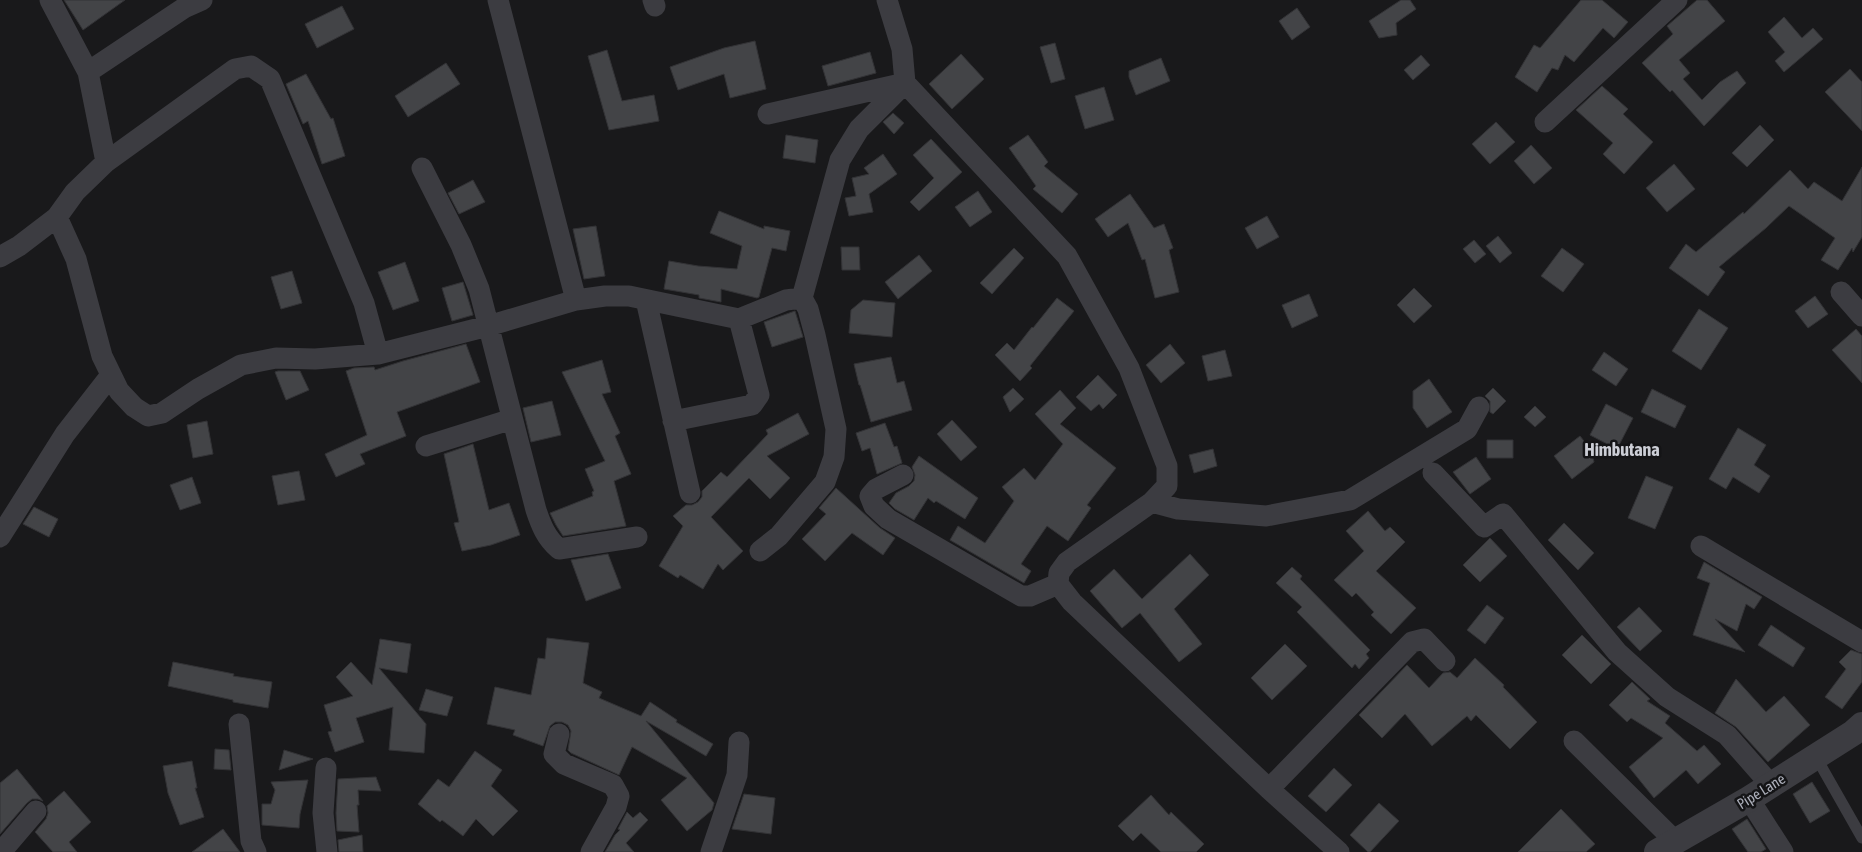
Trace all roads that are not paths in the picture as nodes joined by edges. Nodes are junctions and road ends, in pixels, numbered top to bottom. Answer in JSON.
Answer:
{"nodes":[{"id":1,"x":50,"y":0,"type":"edge"},
{"id":2,"x":202,"y":0,"type":"edge"},
{"id":3,"x":498,"y":0,"type":"edge"},
{"id":4,"x":887,"y":0,"type":"edge"},
{"id":5,"x":1677,"y":0,"type":"edge"},
{"id":6,"x":88,"y":72,"type":"junction"},
{"id":7,"x":905,"y":83,"type":"junction"},
{"id":8,"x":768,"y":114,"type":"dead end"},
{"id":9,"x":1545,"y":122,"type":"dead end"},
{"id":10,"x":106,"y":162,"type":"junction"},
{"id":11,"x":422,"y":168,"type":"dead end"},
{"id":12,"x":57,"y":217,"type":"junction"},
{"id":13,"x":0,"y":257,"type":"edge"},
{"id":14,"x":1841,"y":292,"type":"dead end"},
{"id":15,"x":802,"y":298,"type":"junction"},
{"id":16,"x":576,"y":300,"type":"junction"},
{"id":17,"x":646,"y":300,"type":"junction"},
{"id":18,"x":1862,"y":316,"type":"edge"},
{"id":19,"x":739,"y":319,"type":"junction"},
{"id":20,"x":488,"y":326,"type":"junction"},
{"id":21,"x":378,"y":354,"type":"junction"},
{"id":22,"x":111,"y":375,"type":"junction"},
{"id":23,"x":1478,"y":407,"type":"dead end"},
{"id":24,"x":512,"y":419,"type":"junction"},
{"id":25,"x":673,"y":421,"type":"junction"},
{"id":26,"x":426,"y":446,"type":"dead end"},
{"id":27,"x":1433,"y":473,"type":"dead end"},
{"id":28,"x":903,"y":475,"type":"dead end"},
{"id":29,"x":690,"y":493,"type":"dead end"},
{"id":30,"x":1152,"y":502,"type":"junction"},
{"id":31,"x":0,"y":537,"type":"edge"},
{"id":32,"x":638,"y":537,"type":"dead end"},
{"id":33,"x":1701,"y":546,"type":"dead end"},
{"id":34,"x":760,"y":551,"type":"dead end"},
{"id":35,"x":1058,"y":584,"type":"junction"},
{"id":36,"x":1862,"y":642,"type":"edge"},
{"id":37,"x":1445,"y":661,"type":"dead end"},
{"id":38,"x":239,"y":724,"type":"dead end"},
{"id":39,"x":1862,"y":725,"type":"edge"},
{"id":40,"x":559,"y":734,"type":"dead end"},
{"id":41,"x":1574,"y":741,"type":"dead end"},
{"id":42,"x":739,"y":742,"type":"dead end"},
{"id":43,"x":1816,"y":757,"type":"junction"},
{"id":44,"x":326,"y":768,"type":"dead end"},
{"id":45,"x":1772,"y":785,"type":"junction"},
{"id":46,"x":1269,"y":789,"type":"junction"},
{"id":47,"x":1749,"y":798,"type":"junction"},
{"id":48,"x":36,"y":811,"type":"dead end"},
{"id":49,"x":1862,"y":838,"type":"edge"},
{"id":50,"x":1666,"y":847,"type":"edge"},
{"id":51,"x":1,"y":852,"type":"edge"},
{"id":52,"x":256,"y":852,"type":"edge"},
{"id":53,"x":327,"y":852,"type":"edge"},
{"id":54,"x":592,"y":852,"type":"edge"},
{"id":55,"x":711,"y":852,"type":"edge"},
{"id":56,"x":1339,"y":852,"type":"edge"},
{"id":57,"x":1783,"y":852,"type":"edge"}],
"edges":[{"from":1,"to":6,"type":"street"},
{"from":2,"to":6,"type":"street"},
{"from":3,"to":16,"type":"street"},
{"from":4,"to":7,"type":"street"},
{"from":5,"to":9,"type":"street"},
{"from":6,"to":10,"type":"street"},
{"from":7,"to":8,"type":"street"},
{"from":7,"to":15,"type":"street"},
{"from":7,"to":30,"type":"street"},
{"from":10,"to":12,"type":"street"},
{"from":10,"to":21,"type":"street"},
{"from":11,"to":20,"type":"street"},
{"from":12,"to":13,"type":"street"},
{"from":12,"to":22,"type":"street"},
{"from":14,"to":18,"type":"street"},
{"from":15,"to":19,"type":"street"},
{"from":15,"to":34,"type":"street"},
{"from":16,"to":17,"type":"street"},
{"from":16,"to":20,"type":"street"},
{"from":17,"to":19,"type":"street"},
{"from":17,"to":25,"type":"street"},
{"from":19,"to":25,"type":"street"},
{"from":20,"to":21,"type":"street"},
{"from":20,"to":24,"type":"street"},
{"from":21,"to":22,"type":"street"},
{"from":22,"to":31,"type":"street"},
{"from":23,"to":30,"type":"street"},
{"from":24,"to":26,"type":"street"},
{"from":24,"to":32,"type":"street"},
{"from":25,"to":29,"type":"street"},
{"from":27,"to":45,"type":"street"},
{"from":28,"to":35,"type":"street"},
{"from":30,"to":35,"type":"street"},
{"from":33,"to":36,"type":"street"},
{"from":35,"to":46,"type":"street"},
{"from":37,"to":46,"type":"street"},
{"from":38,"to":52,"type":"street"},
{"from":39,"to":43,"type":"street","name":"Pipe Lane"},
{"from":40,"to":54,"type":"street"},
{"from":41,"to":50,"type":"street"},
{"from":42,"to":55,"type":"street"},
{"from":43,"to":45,"type":"street","name":"Pipe Lane"},
{"from":43,"to":49,"type":"lane"},
{"from":44,"to":53,"type":"street"},
{"from":45,"to":47,"type":"street","name":"Pipe Lane"},
{"from":46,"to":56,"type":"street"},
{"from":47,"to":50,"type":"street","name":"Pipe Lane"},
{"from":47,"to":57,"type":"street"},
{"from":48,"to":51,"type":"street"}]}
